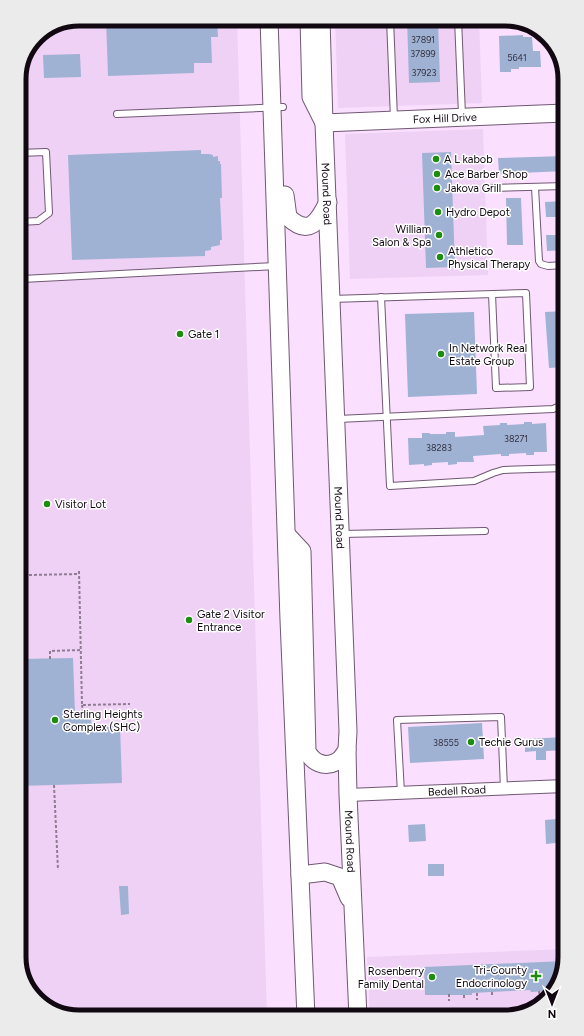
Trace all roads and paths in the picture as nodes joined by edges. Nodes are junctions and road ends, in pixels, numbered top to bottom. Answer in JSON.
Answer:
{"nodes":[{"id":1,"x":270,"y":26,"type":"edge"},
{"id":2,"x":278,"y":26,"type":"edge"},
{"id":3,"x":309,"y":26,"type":"edge"},
{"id":4,"x":321,"y":26,"type":"edge"},
{"id":5,"x":390,"y":26,"type":"edge"},
{"id":6,"x":458,"y":26,"type":"edge"},
{"id":7,"x":277,"y":107,"type":"junction"},
{"id":8,"x":558,"y":113,"type":"edge"},
{"id":9,"x":117,"y":114,"type":"dead end"},
{"id":10,"x":462,"y":117,"type":"junction"},
{"id":11,"x":394,"y":120,"type":"junction"},
{"id":12,"x":324,"y":123,"type":"junction"},
{"id":13,"x":26,"y":153,"type":"edge"},
{"id":14,"x":558,"y":186,"type":"edge"},
{"id":15,"x":535,"y":187,"type":"junction"},
{"id":16,"x":488,"y":188,"type":"dead end"},
{"id":17,"x":328,"y":202,"type":"junction"},
{"id":18,"x":26,"y":222,"type":"edge"},
{"id":19,"x":558,"y":265,"type":"edge"},
{"id":20,"x":278,"y":266,"type":"junction"},
{"id":21,"x":26,"y":279,"type":"edge"},
{"id":22,"x":492,"y":294,"type":"junction"},
{"id":23,"x":381,"y":297,"type":"junction"},
{"id":24,"x":332,"y":299,"type":"junction"},
{"id":25,"x":558,"y":406,"type":"edge"},
{"id":26,"x":386,"y":417,"type":"junction"},
{"id":27,"x":336,"y":419,"type":"junction"},
{"id":28,"x":558,"y":468,"type":"edge"},
{"id":29,"x":485,"y":531,"type":"dead end"},
{"id":30,"x":340,"y":534,"type":"junction"},
{"id":31,"x":287,"y":535,"type":"junction"},
{"id":32,"x":29,"y":575,"type":"dead end"},
{"id":33,"x":81,"y":650,"type":"junction"},
{"id":34,"x":50,"y":659,"type":"dead end"},
{"id":35,"x":130,"y":704,"type":"dead end"},
{"id":36,"x":82,"y":705,"type":"junction"},
{"id":37,"x":83,"y":713,"type":"dead end"},
{"id":38,"x":347,"y":750,"type":"junction"},
{"id":39,"x":54,"y":785,"type":"dead end"},
{"id":40,"x":558,"y":786,"type":"edge"},
{"id":41,"x":504,"y":789,"type":"junction"},
{"id":42,"x":401,"y":793,"type":"junction"},
{"id":43,"x":348,"y":795,"type":"junction"},
{"id":44,"x":58,"y":870,"type":"dead end"},
{"id":45,"x":300,"y":875,"type":"junction"},
{"id":46,"x":353,"y":907,"type":"junction"},
{"id":47,"x":492,"y":992,"type":"dead end"},
{"id":48,"x":477,"y":993,"type":"dead end"},
{"id":49,"x":449,"y":994,"type":"dead end"},
{"id":50,"x":492,"y":997,"type":"dead end"},
{"id":51,"x":477,"y":1000,"type":"dead end"},
{"id":52,"x":449,"y":1001,"type":"dead end"},
{"id":53,"x":306,"y":1010,"type":"edge"},
{"id":54,"x":358,"y":1010,"type":"edge"}],
"edges":[{"from":1,"to":7,"type":"main road"},
{"from":2,"to":7,"type":"main road"},
{"from":3,"to":12,"type":"main road"},
{"from":4,"to":12,"type":"main road","name":"Mound Road"},
{"from":5,"to":11,"type":"lane"},
{"from":6,"to":10,"type":"lane"},
{"from":7,"to":9,"type":"lane"},
{"from":7,"to":17,"type":"main road"},
{"from":7,"to":20,"type":"main road"},
{"from":8,"to":10,"type":"main road","name":"Fox Hill Drive"},
{"from":10,"to":11,"type":"main road","name":"Fox Hill Drive"},
{"from":11,"to":12,"type":"main road","name":"Fox Hill Drive"},
{"from":12,"to":17,"type":"main road","name":"Mound Road"},
{"from":13,"to":18,"type":"lane"},
{"from":14,"to":15,"type":"lane"},
{"from":15,"to":16,"type":"lane"},
{"from":15,"to":19,"type":"lane"},
{"from":17,"to":24,"type":"main road","name":"Mound Road"},
{"from":20,"to":21,"type":"lane"},
{"from":20,"to":31,"type":"main road"},
{"from":22,"to":22,"type":"lane"},
{"from":22,"to":23,"type":"lane"},
{"from":23,"to":24,"type":"lane"},
{"from":23,"to":26,"type":"lane"},
{"from":24,"to":27,"type":"main road","name":"Mound Road"},
{"from":25,"to":26,"type":"lane"},
{"from":26,"to":27,"type":"lane"},
{"from":26,"to":28,"type":"lane"},
{"from":27,"to":30,"type":"main road","name":"Mound Road"},
{"from":29,"to":30,"type":"lane"},
{"from":30,"to":38,"type":"main road","name":"Mound Road"},
{"from":31,"to":38,"type":"main road"},
{"from":31,"to":45,"type":"main road"},
{"from":32,"to":33,"type":"path"},
{"from":33,"to":34,"type":"path"},
{"from":33,"to":36,"type":"path"},
{"from":35,"to":36,"type":"path"},
{"from":36,"to":37,"type":"path"},
{"from":38,"to":43,"type":"main road","name":"Mound Road"},
{"from":39,"to":44,"type":"path"},
{"from":40,"to":41,"type":"street","name":"Bedell Road"},
{"from":41,"to":42,"type":"street","name":"Bedell Road"},
{"from":41,"to":42,"type":"lane"},
{"from":42,"to":43,"type":"street","name":"Bedell Road"},
{"from":43,"to":46,"type":"main road","name":"Mound Road"},
{"from":45,"to":46,"type":"main road"},
{"from":45,"to":53,"type":"main road"},
{"from":46,"to":54,"type":"main road","name":"Mound Road"},
{"from":47,"to":50,"type":"path"},
{"from":48,"to":51,"type":"path"},
{"from":49,"to":52,"type":"path"}]}
